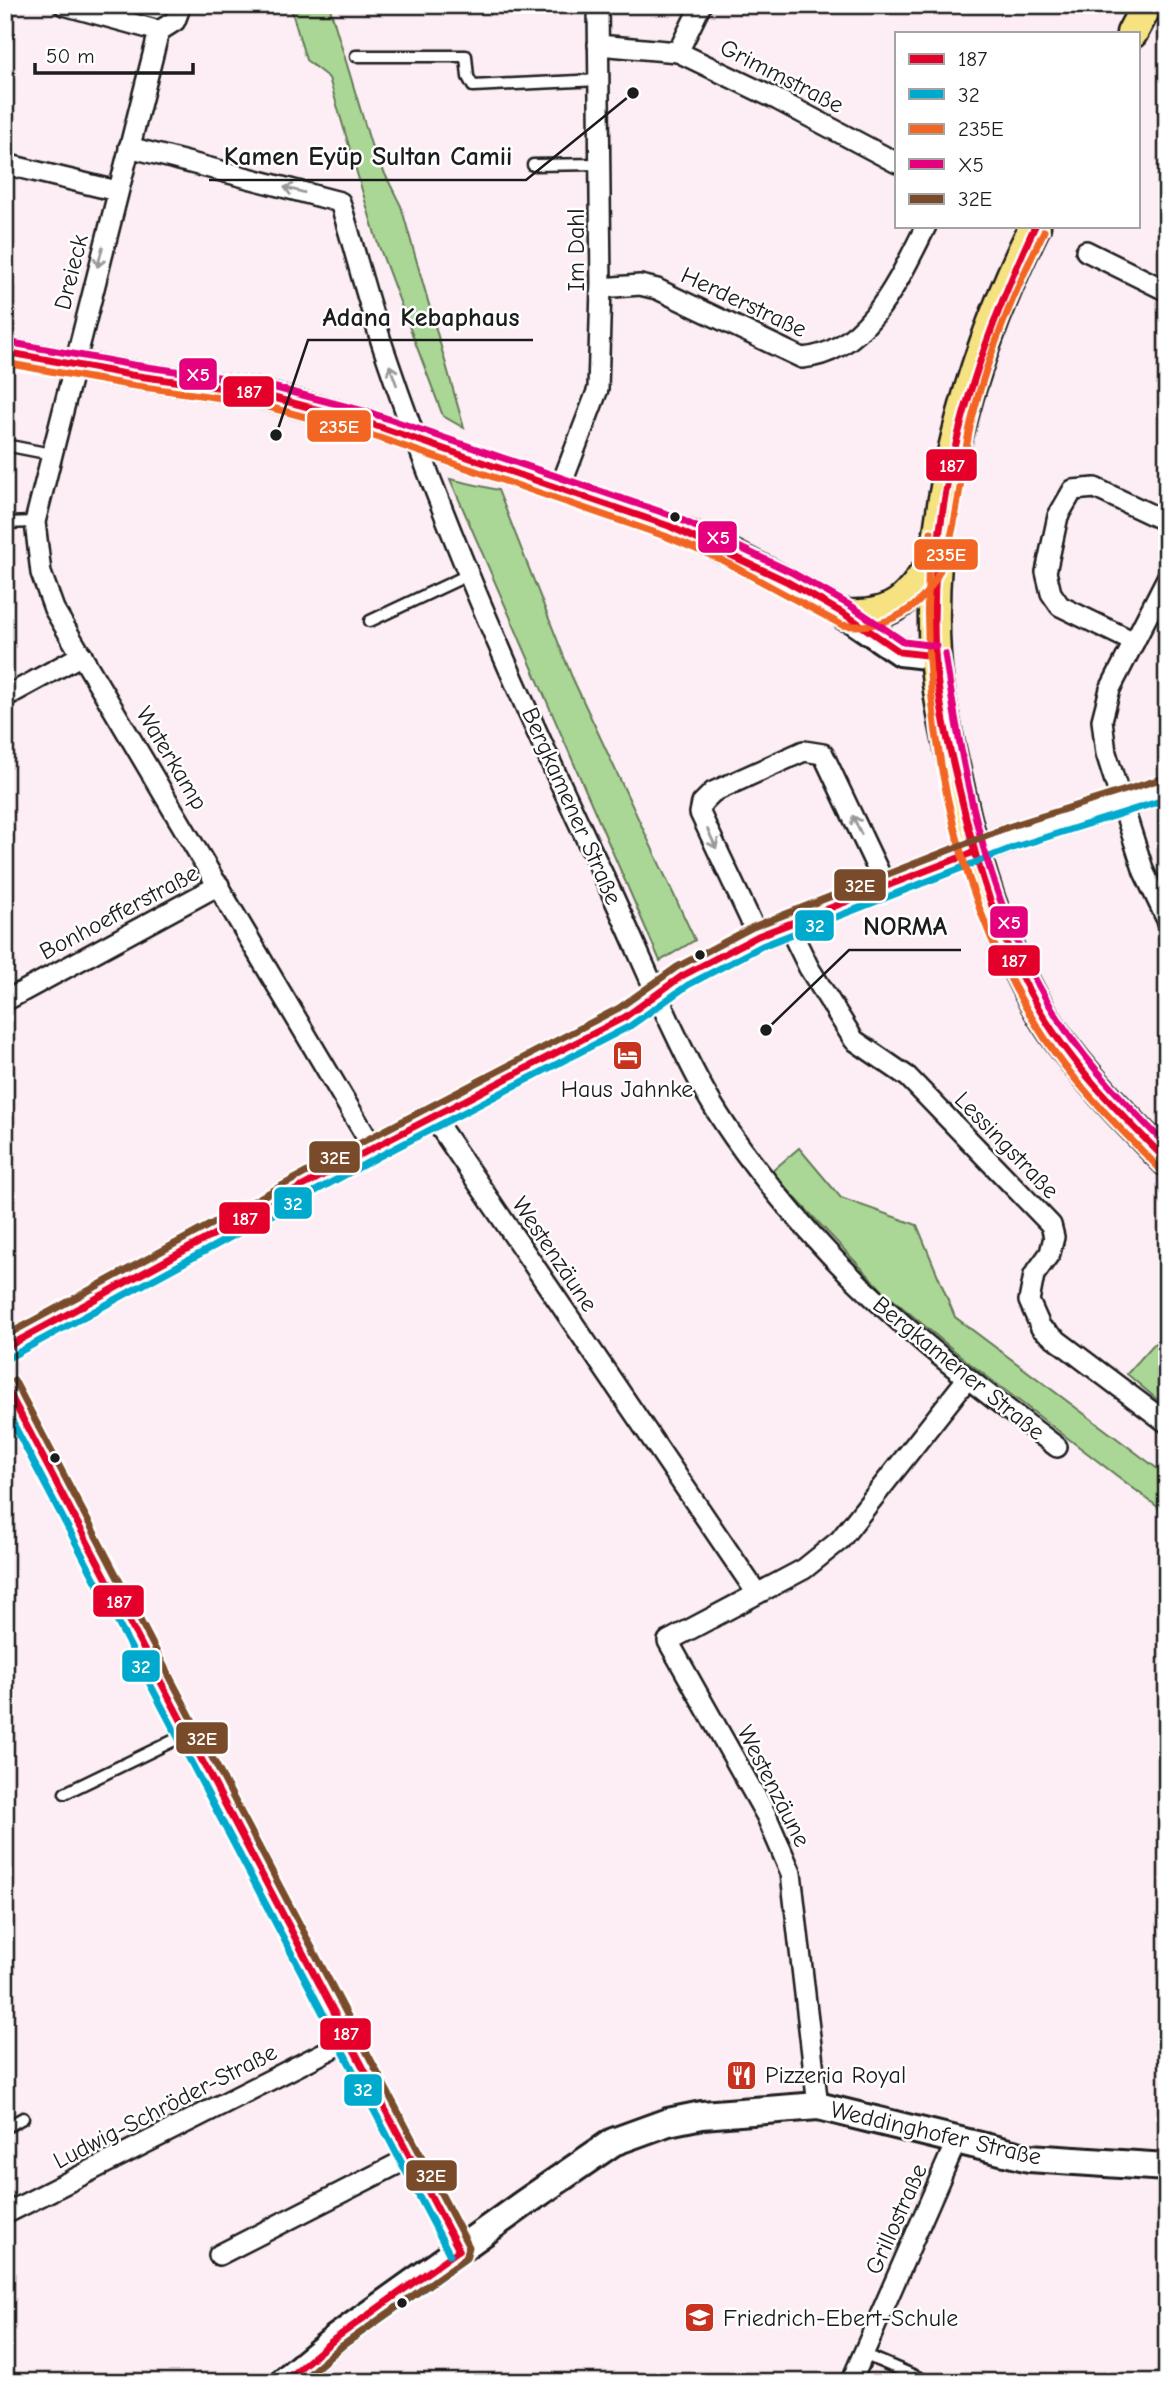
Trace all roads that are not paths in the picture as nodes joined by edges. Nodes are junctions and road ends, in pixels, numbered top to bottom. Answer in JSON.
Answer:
{"nodes":[{"id":1,"x":64,"y":5,"type":"edge"},
{"id":2,"x":181,"y":5,"type":"edge"},
{"id":3,"x":598,"y":5,"type":"edge"},
{"id":4,"x":701,"y":5,"type":"edge"},
{"id":5,"x":1147,"y":5,"type":"edge"},
{"id":6,"x":159,"y":31,"type":"junction"},
{"id":7,"x":1133,"y":32,"type":"edge"},
{"id":8,"x":598,"y":45,"type":"junction"},
{"id":9,"x":678,"y":52,"type":"junction"},
{"id":10,"x":356,"y":57,"type":"dead end"},
{"id":11,"x":599,"y":80,"type":"junction"},
{"id":12,"x":129,"y":146,"type":"junction"},
{"id":13,"x":895,"y":162,"type":"edge"},
{"id":14,"x":5,"y":164,"type":"edge"},
{"id":15,"x":601,"y":164,"type":"junction"},
{"id":16,"x":533,"y":165,"type":"dead end"},
{"id":17,"x":117,"y":191,"type":"junction"},
{"id":18,"x":925,"y":228,"type":"edge"},
{"id":19,"x":1034,"y":228,"type":"edge"},
{"id":20,"x":1086,"y":251,"type":"dead end"},
{"id":21,"x":601,"y":288,"type":"junction"},
{"id":22,"x":1167,"y":291,"type":"edge"},
{"id":23,"x":5,"y":352,"type":"edge"},
{"id":24,"x":73,"y":365,"type":"junction"},
{"id":25,"x":416,"y":439,"type":"junction"},
{"id":26,"x":5,"y":444,"type":"edge"},
{"id":27,"x":51,"y":454,"type":"junction"},
{"id":28,"x":560,"y":488,"type":"junction"},
{"id":29,"x":35,"y":522,"type":"junction"},
{"id":30,"x":1167,"y":522,"type":"edge"},
{"id":31,"x":5,"y":523,"type":"edge"},
{"id":32,"x":937,"y":555,"type":"junction"},
{"id":33,"x":471,"y":574,"type":"junction"},
{"id":34,"x":1167,"y":578,"type":"edge"},
{"id":35,"x":846,"y":615,"type":"junction"},
{"id":36,"x":370,"y":621,"type":"dead end"},
{"id":37,"x":1134,"y":642,"type":"junction"},
{"id":38,"x":82,"y":655,"type":"junction"},
{"id":39,"x":935,"y":656,"type":"junction"},
{"id":40,"x":5,"y":697,"type":"edge"},
{"id":41,"x":1167,"y":788,"type":"edge"},
{"id":42,"x":1123,"y":803,"type":"junction"},
{"id":43,"x":974,"y":852,"type":"junction"},
{"id":44,"x":219,"y":885,"type":"junction"},
{"id":45,"x":886,"y":887,"type":"junction"},
{"id":46,"x":1167,"y":920,"type":"edge"},
{"id":47,"x":789,"y":927,"type":"junction"},
{"id":48,"x":758,"y":936,"type":"junction"},
{"id":49,"x":656,"y":995,"type":"junction"},
{"id":50,"x":5,"y":1001,"type":"edge"},
{"id":51,"x":433,"y":1117,"type":"junction"},
{"id":52,"x":373,"y":1148,"type":"junction"},
{"id":53,"x":1167,"y":1161,"type":"edge"},
{"id":54,"x":5,"y":1348,"type":"edge"},
{"id":55,"x":967,"y":1379,"type":"junction"},
{"id":56,"x":5,"y":1385,"type":"edge"},
{"id":57,"x":1167,"y":1423,"type":"edge"},
{"id":58,"x":1057,"y":1447,"type":"dead end"},
{"id":59,"x":756,"y":1592,"type":"junction"},
{"id":60,"x":187,"y":1734,"type":"junction"},
{"id":61,"x":65,"y":1793,"type":"dead end"},
{"id":62,"x":347,"y":2041,"type":"junction"},
{"id":63,"x":818,"y":2106,"type":"junction"},
{"id":64,"x":23,"y":2118,"type":"dead end"},
{"id":65,"x":5,"y":2128,"type":"edge"},
{"id":66,"x":956,"y":2142,"type":"junction"},
{"id":67,"x":409,"y":2158,"type":"junction"},
{"id":68,"x":1167,"y":2167,"type":"edge"},
{"id":69,"x":5,"y":2214,"type":"edge"},
{"id":70,"x":459,"y":2249,"type":"junction"},
{"id":71,"x":219,"y":2255,"type":"dead end"},
{"id":72,"x":863,"y":2354,"type":"junction"},
{"id":73,"x":283,"y":2382,"type":"edge"},
{"id":74,"x":850,"y":2382,"type":"edge"},
{"id":75,"x":929,"y":2382,"type":"edge"}],
"edges":[{"from":1,"to":6,"type":"street"},
{"from":2,"to":6,"type":"street","name":"Dreieck"},
{"from":3,"to":8,"type":"street","name":"Im Dahl"},
{"from":4,"to":9,"type":"street"},
{"from":5,"to":7,"type":"main road"},
{"from":6,"to":12,"type":"street","name":"Dreieck"},
{"from":8,"to":9,"type":"street","name":"Grimmstraße"},
{"from":8,"to":11,"type":"street","name":"Im Dahl"},
{"from":9,"to":13,"type":"street","name":"Grimmstraße"},
{"from":10,"to":11,"type":"lane"},
{"from":11,"to":15,"type":"street","name":"Im Dahl"},
{"from":12,"to":17,"type":"street","name":"Dreieck"},
{"from":25,"to":12,"type":"street","one_way":true},
{"from":14,"to":17,"type":"street"},
{"from":15,"to":16,"type":"lane"},
{"from":15,"to":21,"type":"street","name":"Im Dahl"},
{"from":17,"to":24,"type":"street","name":"Dreieck","one_way":true},
{"from":18,"to":21,"type":"street","name":"Herderstraße"},
{"from":19,"to":32,"type":"main road"},
{"from":20,"to":22,"type":"street"},
{"from":21,"to":28,"type":"street","name":"Im Dahl"},
{"from":23,"to":24,"type":"street"},
{"from":24,"to":25,"type":"street"},
{"from":24,"to":27,"type":"street","name":"Waterkamp"},
{"from":25,"to":28,"type":"street"},
{"from":25,"to":33,"type":"street","name":"Bergkamener Straße"},
{"from":26,"to":27,"type":"lane"},
{"from":27,"to":29,"type":"street","name":"Waterkamp"},
{"from":28,"to":35,"type":"street"},
{"from":29,"to":31,"type":"lane"},
{"from":29,"to":38,"type":"street","name":"Waterkamp"},
{"from":30,"to":37,"type":"street"},
{"from":32,"to":35,"type":"main road"},
{"from":32,"to":39,"type":"main road"},
{"from":33,"to":36,"type":"lane"},
{"from":33,"to":49,"type":"street","name":"Bergkamener Straße"},
{"from":34,"to":37,"type":"street"},
{"from":35,"to":39,"type":"street"},
{"from":37,"to":42,"type":"street"},
{"from":38,"to":40,"type":"street"},
{"from":38,"to":44,"type":"street","name":"Waterkamp"},
{"from":39,"to":43,"type":"main road"},
{"from":41,"to":42,"type":"street"},
{"from":42,"to":43,"type":"street"},
{"from":42,"to":46,"type":"street"},
{"from":43,"to":45,"type":"street"},
{"from":43,"to":53,"type":"main road"},
{"from":44,"to":50,"type":"street","name":"Bonhoefferstraße"},
{"from":44,"to":52,"type":"street","name":"Waterkamp"},
{"from":45,"to":47,"type":"street"},
{"from":45,"to":48,"type":"street","one_way":true},
{"from":47,"to":48,"type":"street"},
{"from":47,"to":57,"type":"street","name":"Lessingstraße"},
{"from":48,"to":49,"type":"street"},
{"from":49,"to":51,"type":"street"},
{"from":49,"to":55,"type":"street","name":"Bergkamener Straße"},
{"from":51,"to":52,"type":"street"},
{"from":51,"to":59,"type":"street","name":"Westenzäune"},
{"from":52,"to":54,"type":"street"},
{"from":55,"to":58,"type":"street","name":"Bergkamener Straße"},
{"from":55,"to":59,"type":"street","name":"Westenzäune"},
{"from":56,"to":60,"type":"street"},
{"from":59,"to":63,"type":"street","name":"Westenzäune"},
{"from":60,"to":61,"type":"lane"},
{"from":60,"to":62,"type":"street"},
{"from":62,"to":67,"type":"street"},
{"from":62,"to":69,"type":"street","name":"Ludwig-Schröder-Straße"},
{"from":63,"to":66,"type":"street","name":"Weddinghofer Straße"},
{"from":63,"to":70,"type":"street","name":"Weddinghofer Straße"},
{"from":64,"to":65,"type":"lane"},
{"from":66,"to":68,"type":"street","name":"Weddinghofer Straße"},
{"from":66,"to":72,"type":"street","name":"Grillostraße"},
{"from":67,"to":70,"type":"street"},
{"from":67,"to":71,"type":"street"},
{"from":70,"to":73,"type":"street","name":"Weddinghofer Straße"},
{"from":72,"to":74,"type":"street","name":"Grillostraße"},
{"from":72,"to":75,"type":"lane"}]}
